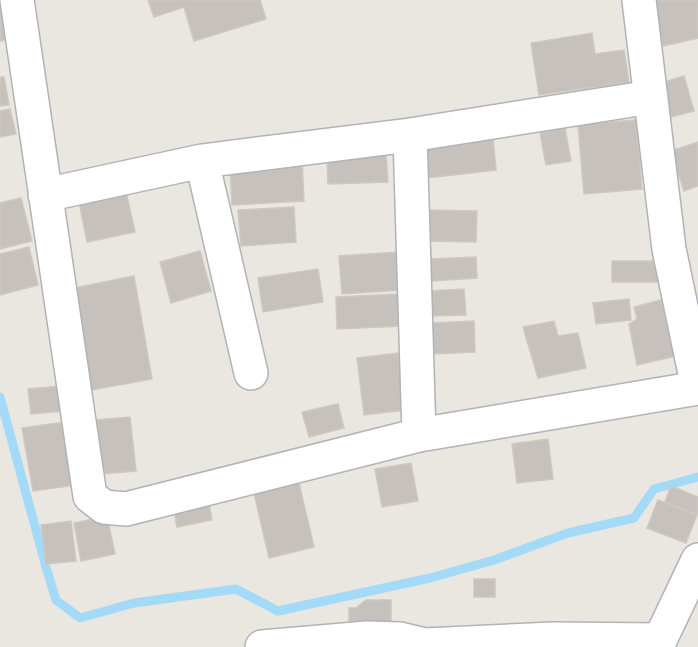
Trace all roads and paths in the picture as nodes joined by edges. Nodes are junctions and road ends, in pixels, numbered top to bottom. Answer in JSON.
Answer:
{"nodes":[{"id":1,"x":17,"y":0,"type":"edge"},
{"id":2,"x":639,"y":0,"type":"edge"},
{"id":3,"x":651,"y":98,"type":"junction"},
{"id":4,"x":410,"y":135,"type":"junction"},
{"id":5,"x":202,"y":161,"type":"junction"},
{"id":6,"x":45,"y":195,"type":"junction"},
{"id":7,"x":251,"y":373,"type":"dead end"},
{"id":8,"x":698,"y":388,"type":"edge"},
{"id":9,"x":419,"y":435,"type":"junction"},
{"id":10,"x":698,"y":560,"type":"edge"},
{"id":11,"x":660,"y":643,"type":"edge"},
{"id":12,"x":425,"y":646,"type":"edge"},
{"id":13,"x":262,"y":647,"type":"edge"}],
"edges":[{"from":1,"to":6,"type":"street"},
{"from":2,"to":3,"type":"street"},
{"from":3,"to":4,"type":"street"},
{"from":3,"to":8,"type":"street"},
{"from":4,"to":5,"type":"street"},
{"from":4,"to":9,"type":"street"},
{"from":5,"to":6,"type":"street"},
{"from":5,"to":7,"type":"street"},
{"from":6,"to":9,"type":"street"},
{"from":8,"to":9,"type":"street"},
{"from":10,"to":11,"type":"street"},
{"from":11,"to":12,"type":"street"},
{"from":12,"to":13,"type":"street"}]}
